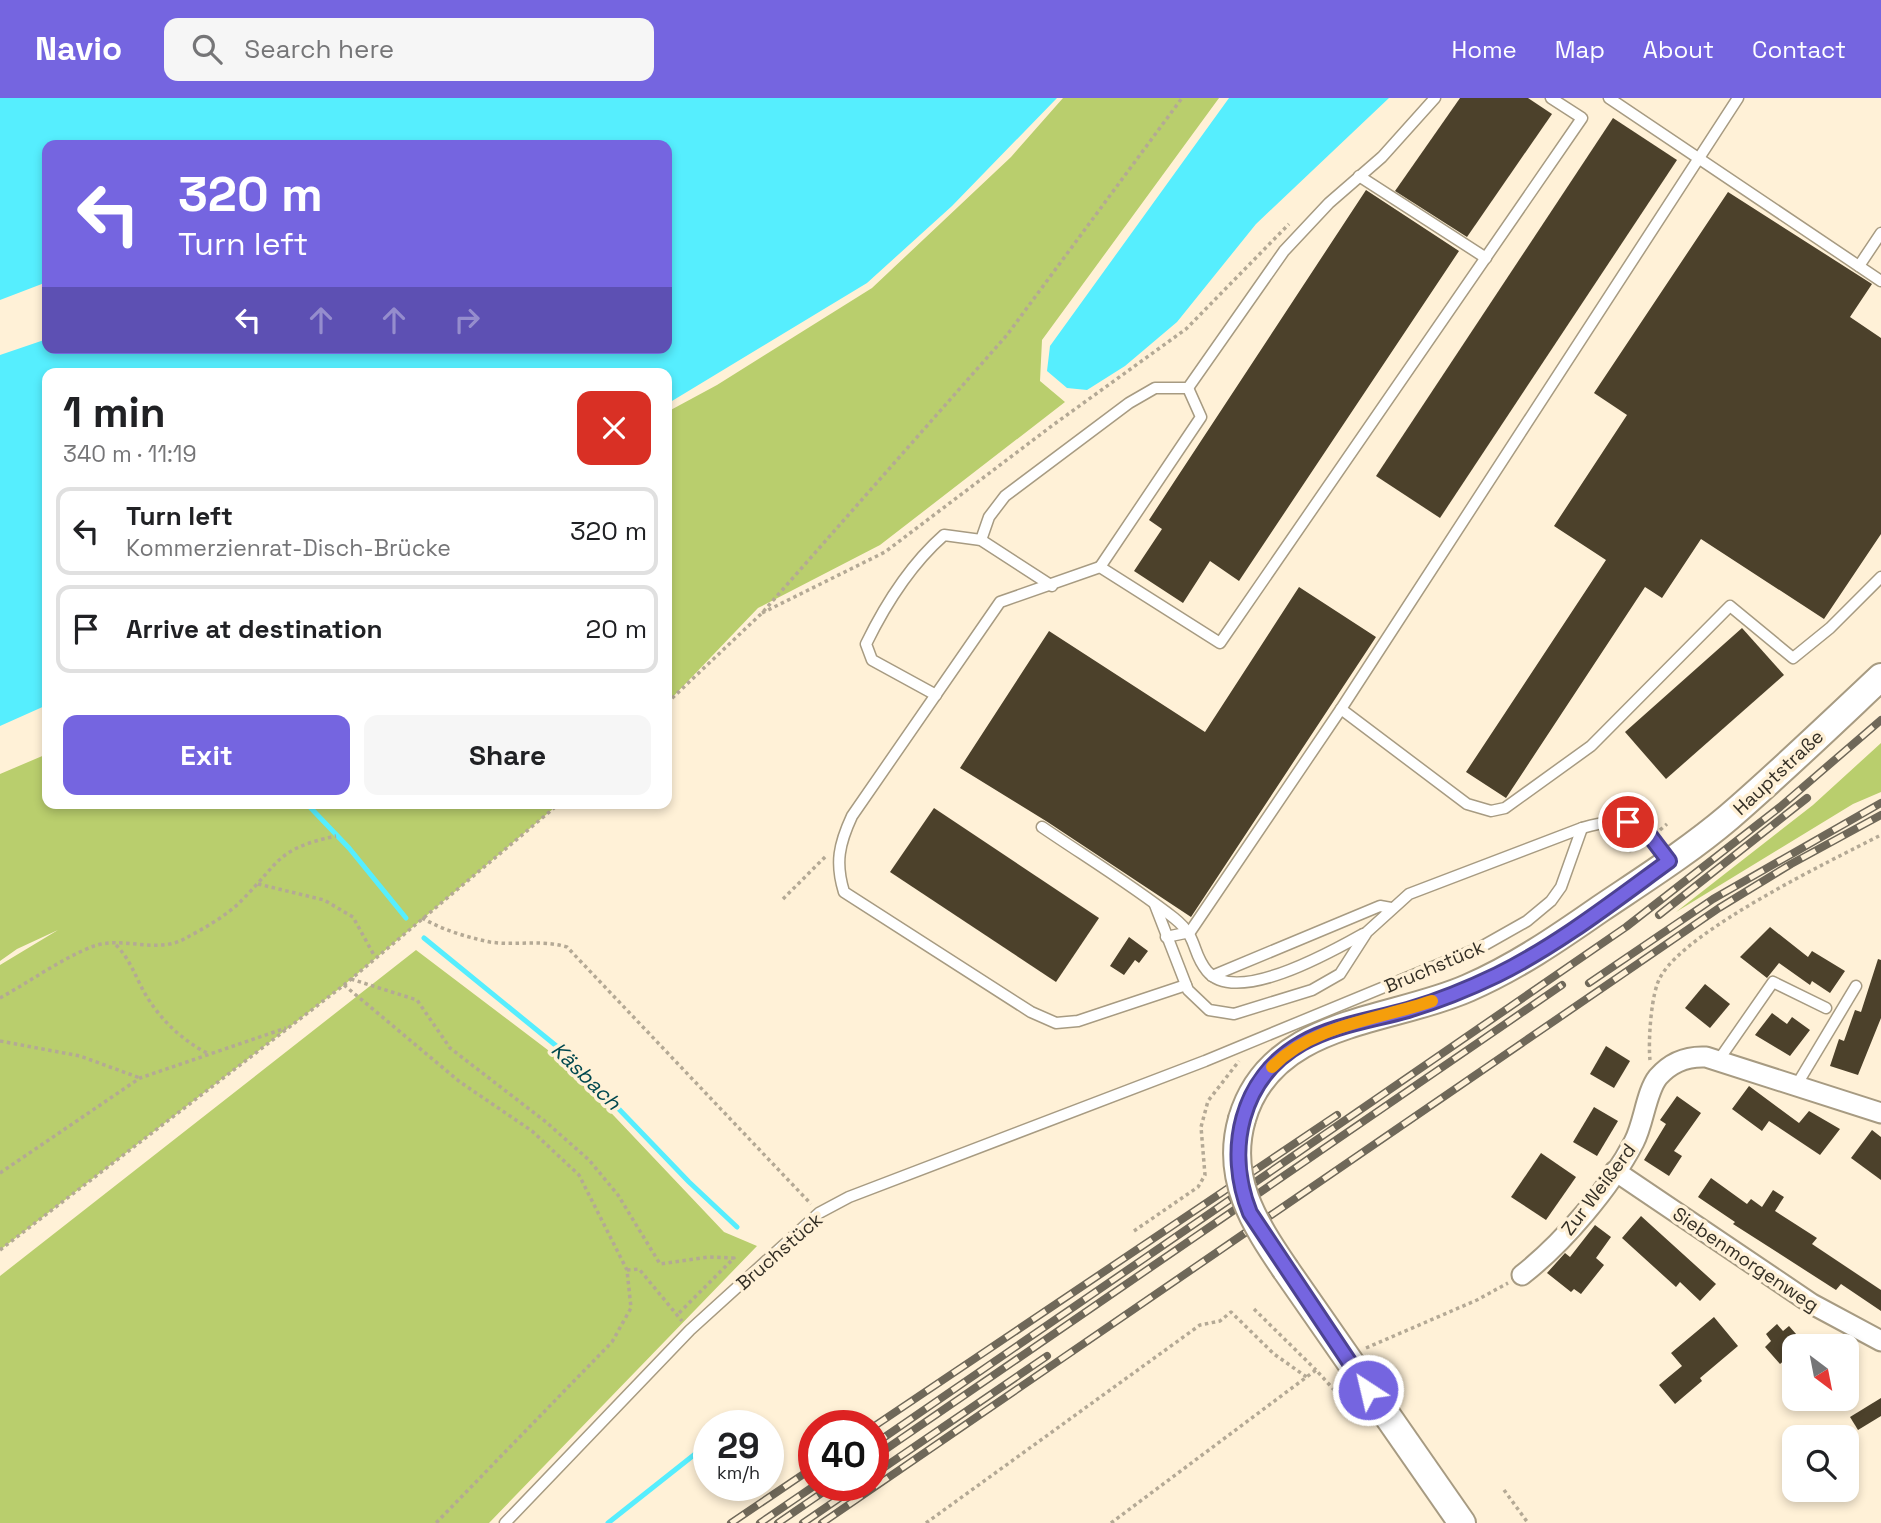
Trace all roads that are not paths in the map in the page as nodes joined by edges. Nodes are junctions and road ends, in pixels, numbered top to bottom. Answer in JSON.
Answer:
{"nodes":[{"id":1,"x":1435,"y":98,"type":"edge"},
{"id":2,"x":1550,"y":98,"type":"edge"},
{"id":3,"x":1609,"y":98,"type":"edge"},
{"id":4,"x":1738,"y":98,"type":"edge"},
{"id":5,"x":1697,"y":157,"type":"junction"},
{"id":6,"x":1359,"y":176,"type":"junction"},
{"id":7,"x":1881,"y":233,"type":"edge"},
{"id":8,"x":1486,"y":258,"type":"junction"},
{"id":9,"x":1859,"y":266,"type":"junction"},
{"id":10,"x":1881,"y":281,"type":"edge"},
{"id":11,"x":1188,"y":388,"type":"junction"},
{"id":12,"x":981,"y":540,"type":"junction"},
{"id":13,"x":1100,"y":567,"type":"junction"},
{"id":14,"x":1881,"y":577,"type":"edge"},
{"id":15,"x":1052,"y":586,"type":"junction"},
{"id":16,"x":1881,"y":677,"type":"edge"},
{"id":17,"x":936,"y":695,"type":"junction"},
{"id":18,"x":1341,"y":709,"type":"junction"},
{"id":19,"x":1042,"y":827,"type":"dead end"},
{"id":20,"x":1582,"y":828,"type":"junction"},
{"id":21,"x":1669,"y":861,"type":"junction"},
{"id":22,"x":1156,"y":905,"type":"junction"},
{"id":23,"x":1391,"y":908,"type":"junction"},
{"id":24,"x":1190,"y":932,"type":"junction"},
{"id":25,"x":1367,"y":932,"type":"junction"},
{"id":26,"x":1167,"y":937,"type":"junction"},
{"id":27,"x":1212,"y":975,"type":"junction"},
{"id":28,"x":1186,"y":985,"type":"junction"},
{"id":29,"x":1856,"y":986,"type":"dead end"},
{"id":30,"x":1826,"y":1008,"type":"dead end"},
{"id":31,"x":1718,"y":1061,"type":"junction"},
{"id":32,"x":1796,"y":1086,"type":"junction"},
{"id":33,"x":1881,"y":1113,"type":"edge"},
{"id":34,"x":1615,"y":1171,"type":"junction"},
{"id":35,"x":1522,"y":1275,"type":"road end"},
{"id":36,"x":1881,"y":1341,"type":"edge"},
{"id":37,"x":505,"y":1523,"type":"edge"},
{"id":38,"x":1462,"y":1523,"type":"edge"}],
"edges":[{"from":1,"to":6,"type":"lane"},
{"from":2,"to":8,"type":"lane"},
{"from":3,"to":5,"type":"lane"},
{"from":4,"to":5,"type":"lane"},
{"from":5,"to":9,"type":"lane"},
{"from":5,"to":18,"type":"lane"},
{"from":6,"to":8,"type":"lane"},
{"from":6,"to":11,"type":"lane"},
{"from":7,"to":9,"type":"lane"},
{"from":8,"to":13,"type":"lane"},
{"from":9,"to":10,"type":"lane"},
{"from":11,"to":12,"type":"lane"},
{"from":11,"to":13,"type":"lane"},
{"from":12,"to":15,"type":"lane"},
{"from":12,"to":17,"type":"lane"},
{"from":13,"to":15,"type":"lane"},
{"from":14,"to":18,"type":"lane"},
{"from":15,"to":17,"type":"lane"},
{"from":16,"to":21,"type":"street","name":"Hauptstraße"},
{"from":17,"to":28,"type":"lane"},
{"from":18,"to":24,"type":"lane"},
{"from":19,"to":22,"type":"lane"},
{"from":20,"to":21,"type":"lane"},
{"from":20,"to":23,"type":"lane"},
{"from":20,"to":37,"type":"lane","name":"Bruchstück"},
{"from":21,"to":38,"type":"street","name":"Hauptstraße","bridge":true},
{"from":22,"to":24,"type":"lane"},
{"from":22,"to":26,"type":"lane"},
{"from":23,"to":25,"type":"lane"},
{"from":23,"to":27,"type":"lane"},
{"from":24,"to":26,"type":"lane"},
{"from":24,"to":27,"type":"lane"},
{"from":25,"to":27,"type":"lane"},
{"from":25,"to":28,"type":"lane"},
{"from":26,"to":28,"type":"lane"},
{"from":29,"to":32,"type":"lane"},
{"from":30,"to":31,"type":"lane"},
{"from":31,"to":32,"type":"street"},
{"from":31,"to":34,"type":"street","name":"Zur Weißerd"},
{"from":32,"to":33,"type":"street"},
{"from":34,"to":35,"type":"street","name":"Zur Weißerd"},
{"from":34,"to":36,"type":"street","name":"Siebenmorgenweg"}]}
